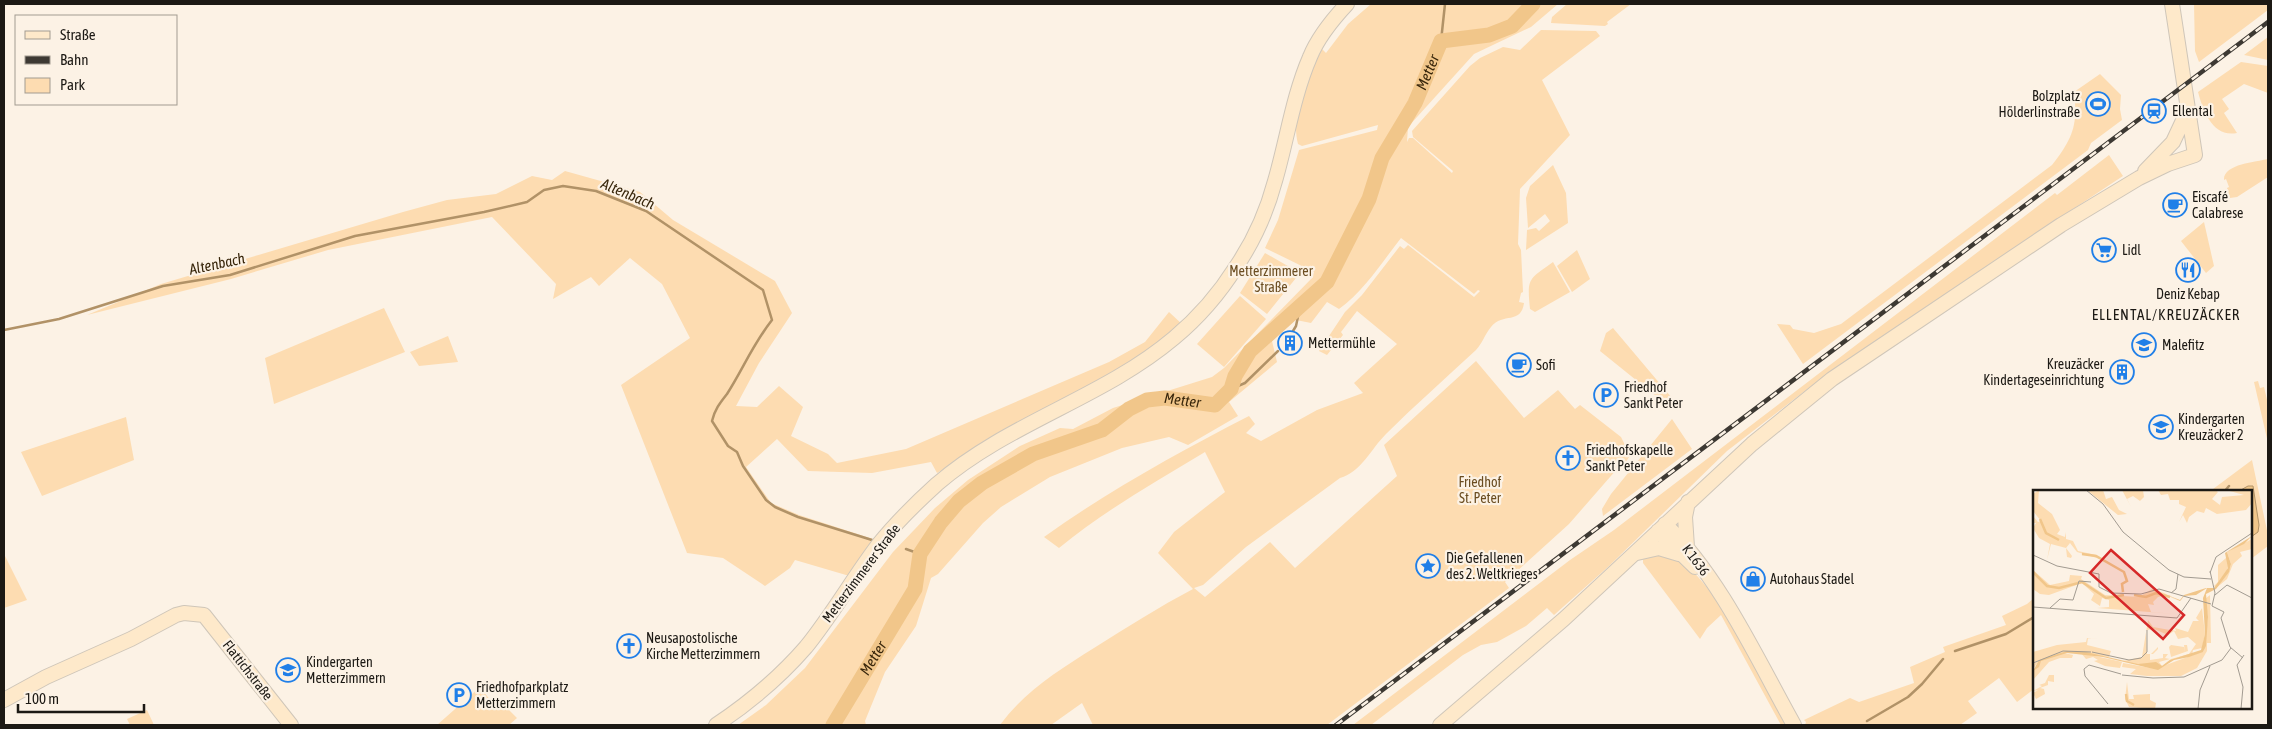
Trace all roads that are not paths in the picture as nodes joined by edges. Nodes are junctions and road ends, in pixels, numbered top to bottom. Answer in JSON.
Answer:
{"nodes":[{"id":1,"x":1347,"y":4,"type":"edge"},
{"id":2,"x":2172,"y":4,"type":"edge"},
{"id":3,"x":2188,"y":112,"type":"junction"},
{"id":4,"x":2139,"y":178,"type":"junction"},
{"id":5,"x":1688,"y":502,"type":"junction"},
{"id":6,"x":1661,"y":527,"type":"junction"},
{"id":7,"x":1684,"y":550,"type":"junction"},
{"id":8,"x":1634,"y":554,"type":"junction"},
{"id":9,"x":4,"y":700,"type":"edge"},
{"id":10,"x":291,"y":725,"type":"edge"},
{"id":11,"x":716,"y":725,"type":"edge"},
{"id":12,"x":1440,"y":725,"type":"edge"},
{"id":13,"x":1794,"y":725,"type":"edge"}],
"edges":[{"from":1,"to":11,"type":"main road","name":"Metterzimmerer Straße"},
{"from":2,"to":3,"type":"main road"},
{"from":3,"to":4,"type":"main road"},
{"from":3,"to":4,"type":"main road"},
{"from":4,"to":5,"type":"main road"},
{"from":5,"to":6,"type":"main road"},
{"from":5,"to":7,"type":"main road"},
{"from":6,"to":7,"type":"main road","name":"K 1636"},
{"from":6,"to":8,"type":"main road"},
{"from":7,"to":8,"type":"main road"},
{"from":7,"to":13,"type":"main road","name":"K 1636","number":"K 1636"},
{"from":8,"to":12,"type":"main road"},
{"from":9,"to":10,"type":"main road","name":"Flattichstraße"}]}
